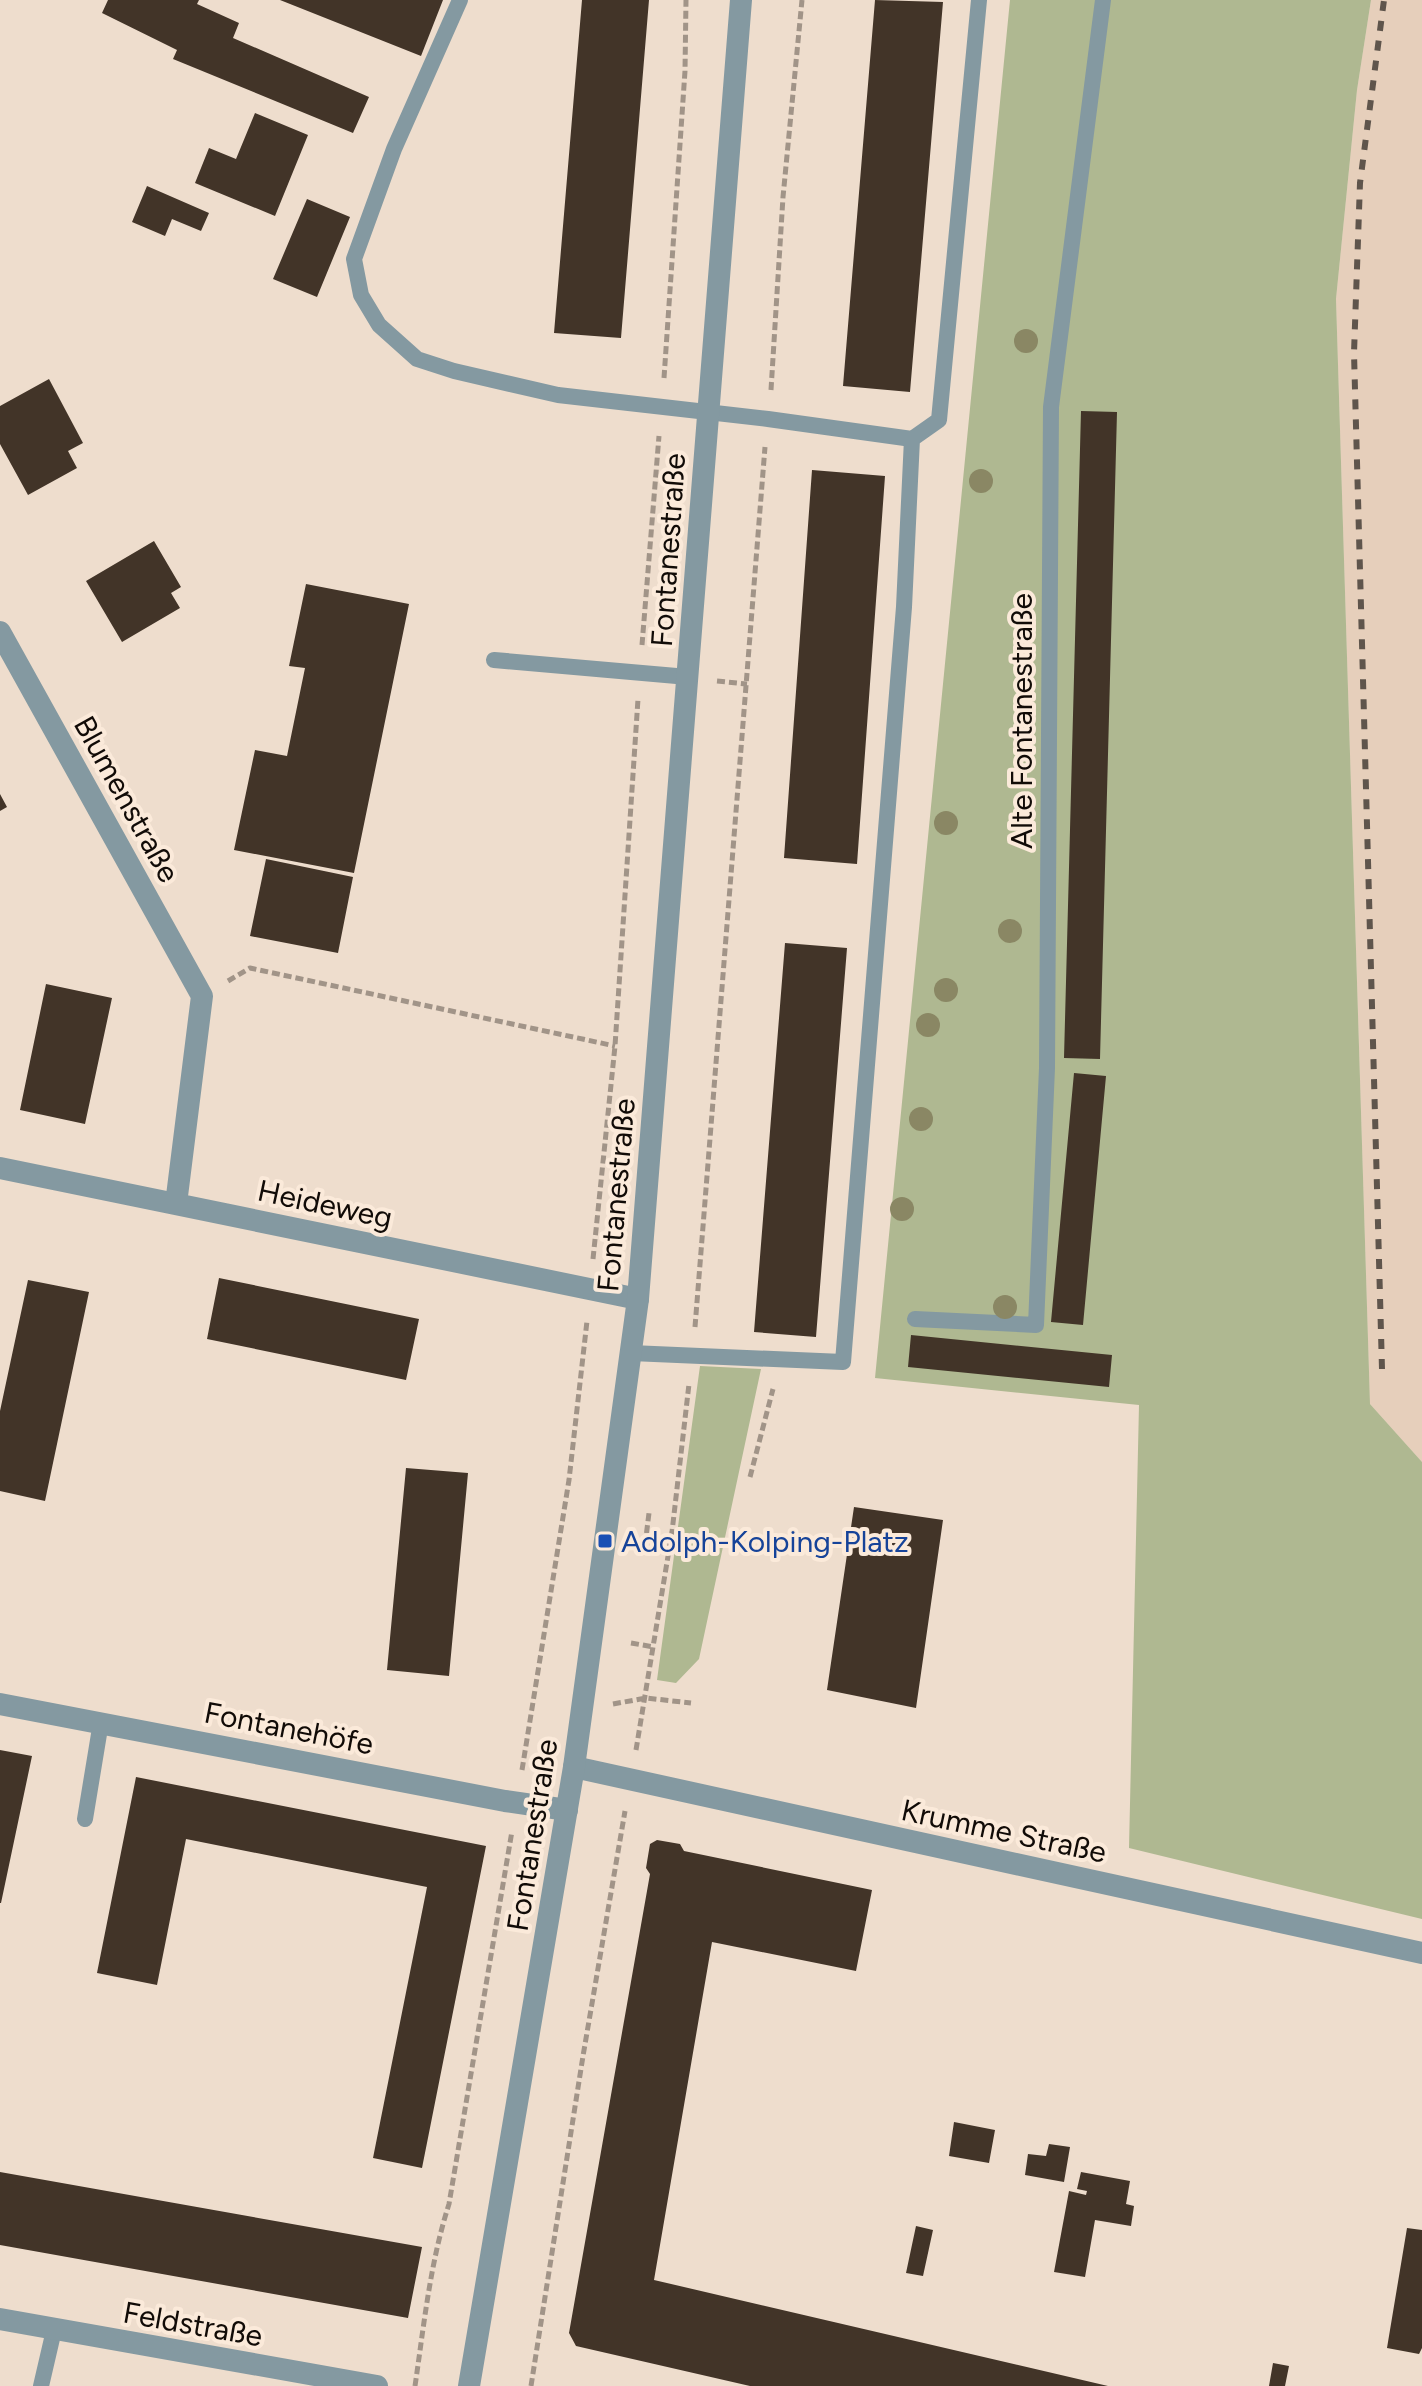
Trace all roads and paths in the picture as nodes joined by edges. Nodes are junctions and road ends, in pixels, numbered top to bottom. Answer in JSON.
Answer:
{"nodes":[{"id":1,"x":460,"y":0,"type":"edge"},
{"id":2,"x":686,"y":0,"type":"edge"},
{"id":3,"x":741,"y":0,"type":"edge"},
{"id":4,"x":802,"y":0,"type":"edge"},
{"id":5,"x":979,"y":0,"type":"edge"},
{"id":6,"x":1103,"y":0,"type":"edge"},
{"id":7,"x":662,"y":407,"type":"junction"},
{"id":8,"x":709,"y":412,"type":"junction"},
{"id":9,"x":768,"y":419,"type":"junction"},
{"id":10,"x":912,"y":439,"type":"junction"},
{"id":11,"x":0,"y":632,"type":"edge"},
{"id":12,"x":494,"y":660,"type":"dead end"},
{"id":13,"x":640,"y":673,"type":"junction"},
{"id":14,"x":688,"y":677,"type":"junction"},
{"id":15,"x":202,"y":996,"type":"junction"},
{"id":16,"x":615,"y":1046,"type":"junction"},
{"id":17,"x":0,"y":1168,"type":"edge"},
{"id":18,"x":176,"y":1204,"type":"junction"},
{"id":19,"x":591,"y":1289,"type":"junction"},
{"id":20,"x":638,"y":1299,"type":"junction"},
{"id":21,"x":915,"y":1319,"type":"dead end"},
{"id":22,"x":631,"y":1353,"type":"junction"},
{"id":23,"x":692,"y":1356,"type":"junction"},
{"id":24,"x":781,"y":1360,"type":"junction"},
{"id":25,"x":583,"y":1361,"type":"junction"},
{"id":26,"x":592,"y":1362,"type":"dead end"},
{"id":27,"x":750,"y":1477,"type":"dead end"},
{"id":28,"x":649,"y":1513,"type":"dead end"},
{"id":29,"x":645,"y":1545,"type":"dead end"},
{"id":30,"x":631,"y":1643,"type":"dead end"},
{"id":31,"x":654,"y":1647,"type":"junction"},
{"id":32,"x":646,"y":1698,"type":"junction"},
{"id":33,"x":691,"y":1703,"type":"dead end"},
{"id":34,"x":0,"y":1704,"type":"edge"},
{"id":35,"x":582,"y":1710,"type":"junction"},
{"id":36,"x":101,"y":1722,"type":"junction"},
{"id":37,"x":574,"y":1767,"type":"junction"},
{"id":38,"x":630,"y":1780,"type":"junction"},
{"id":39,"x":517,"y":1802,"type":"junction"},
{"id":40,"x":567,"y":1810,"type":"junction"},
{"id":41,"x":85,"y":1819,"type":"dead end"},
{"id":42,"x":1422,"y":1953,"type":"edge"},
{"id":43,"x":0,"y":2319,"type":"edge"},
{"id":44,"x":54,"y":2330,"type":"junction"},
{"id":45,"x":41,"y":2386,"type":"edge"},
{"id":46,"x":377,"y":2386,"type":"edge"},
{"id":47,"x":415,"y":2386,"type":"edge"},
{"id":48,"x":469,"y":2386,"type":"edge"},
{"id":49,"x":531,"y":2386,"type":"edge"}],
"edges":[{"from":1,"to":7,"type":"lane"},
{"from":2,"to":7,"type":"path"},
{"from":3,"to":8,"type":"street","name":"Fontanestraße"},
{"from":4,"to":9,"type":"path"},
{"from":5,"to":10,"type":"lane"},
{"from":6,"to":21,"type":"lane","name":"Alte Fontanestraße"},
{"from":7,"to":8,"type":"lane"},
{"from":7,"to":13,"type":"path"},
{"from":8,"to":9,"type":"lane"},
{"from":8,"to":14,"type":"street","name":"Fontanestraße"},
{"from":9,"to":10,"type":"lane"},
{"from":9,"to":23,"type":"path"},
{"from":10,"to":24,"type":"lane"},
{"from":11,"to":15,"type":"street","name":"Blumenstraße"},
{"from":12,"to":13,"type":"lane"},
{"from":13,"to":14,"type":"lane"},
{"from":13,"to":16,"type":"path"},
{"from":14,"to":20,"type":"street","name":"Fontanestraße"},
{"from":15,"to":16,"type":"path"},
{"from":15,"to":18,"type":"street"},
{"from":16,"to":19,"type":"path"},
{"from":17,"to":18,"type":"street","name":"Heideweg"},
{"from":18,"to":19,"type":"street","name":"Heideweg"},
{"from":19,"to":20,"type":"street","name":"Heideweg"},
{"from":19,"to":25,"type":"path"},
{"from":20,"to":22,"type":"street","name":"Fontanestraße"},
{"from":22,"to":23,"type":"lane"},
{"from":22,"to":35,"type":"street","name":"Fontanestraße"},
{"from":23,"to":24,"type":"lane"},
{"from":23,"to":31,"type":"path"},
{"from":24,"to":27,"type":"path"},
{"from":25,"to":26,"type":"path"},
{"from":25,"to":39,"type":"path"},
{"from":28,"to":29,"type":"path"},
{"from":30,"to":31,"type":"path"},
{"from":31,"to":32,"type":"path"},
{"from":32,"to":33,"type":"path"},
{"from":32,"to":35,"type":"path"},
{"from":32,"to":38,"type":"path"},
{"from":34,"to":36,"type":"street","name":"Fontanehöfe"},
{"from":35,"to":37,"type":"street","name":"Fontanestraße"},
{"from":36,"to":39,"type":"street","name":"Fontanehöfe"},
{"from":36,"to":41,"type":"lane"},
{"from":37,"to":38,"type":"street","name":"Krumme Straße"},
{"from":37,"to":40,"type":"street","name":"Fontanestraße"},
{"from":38,"to":42,"type":"street","name":"Krumme Straße"},
{"from":38,"to":49,"type":"path"},
{"from":39,"to":40,"type":"street","name":"Fontanehöfe"},
{"from":39,"to":47,"type":"path"},
{"from":40,"to":48,"type":"street","name":"Fontanestraße"},
{"from":43,"to":44,"type":"street","name":"Feldstraße"},
{"from":44,"to":45,"type":"lane"},
{"from":44,"to":46,"type":"street","name":"Feldstraße"}]}
